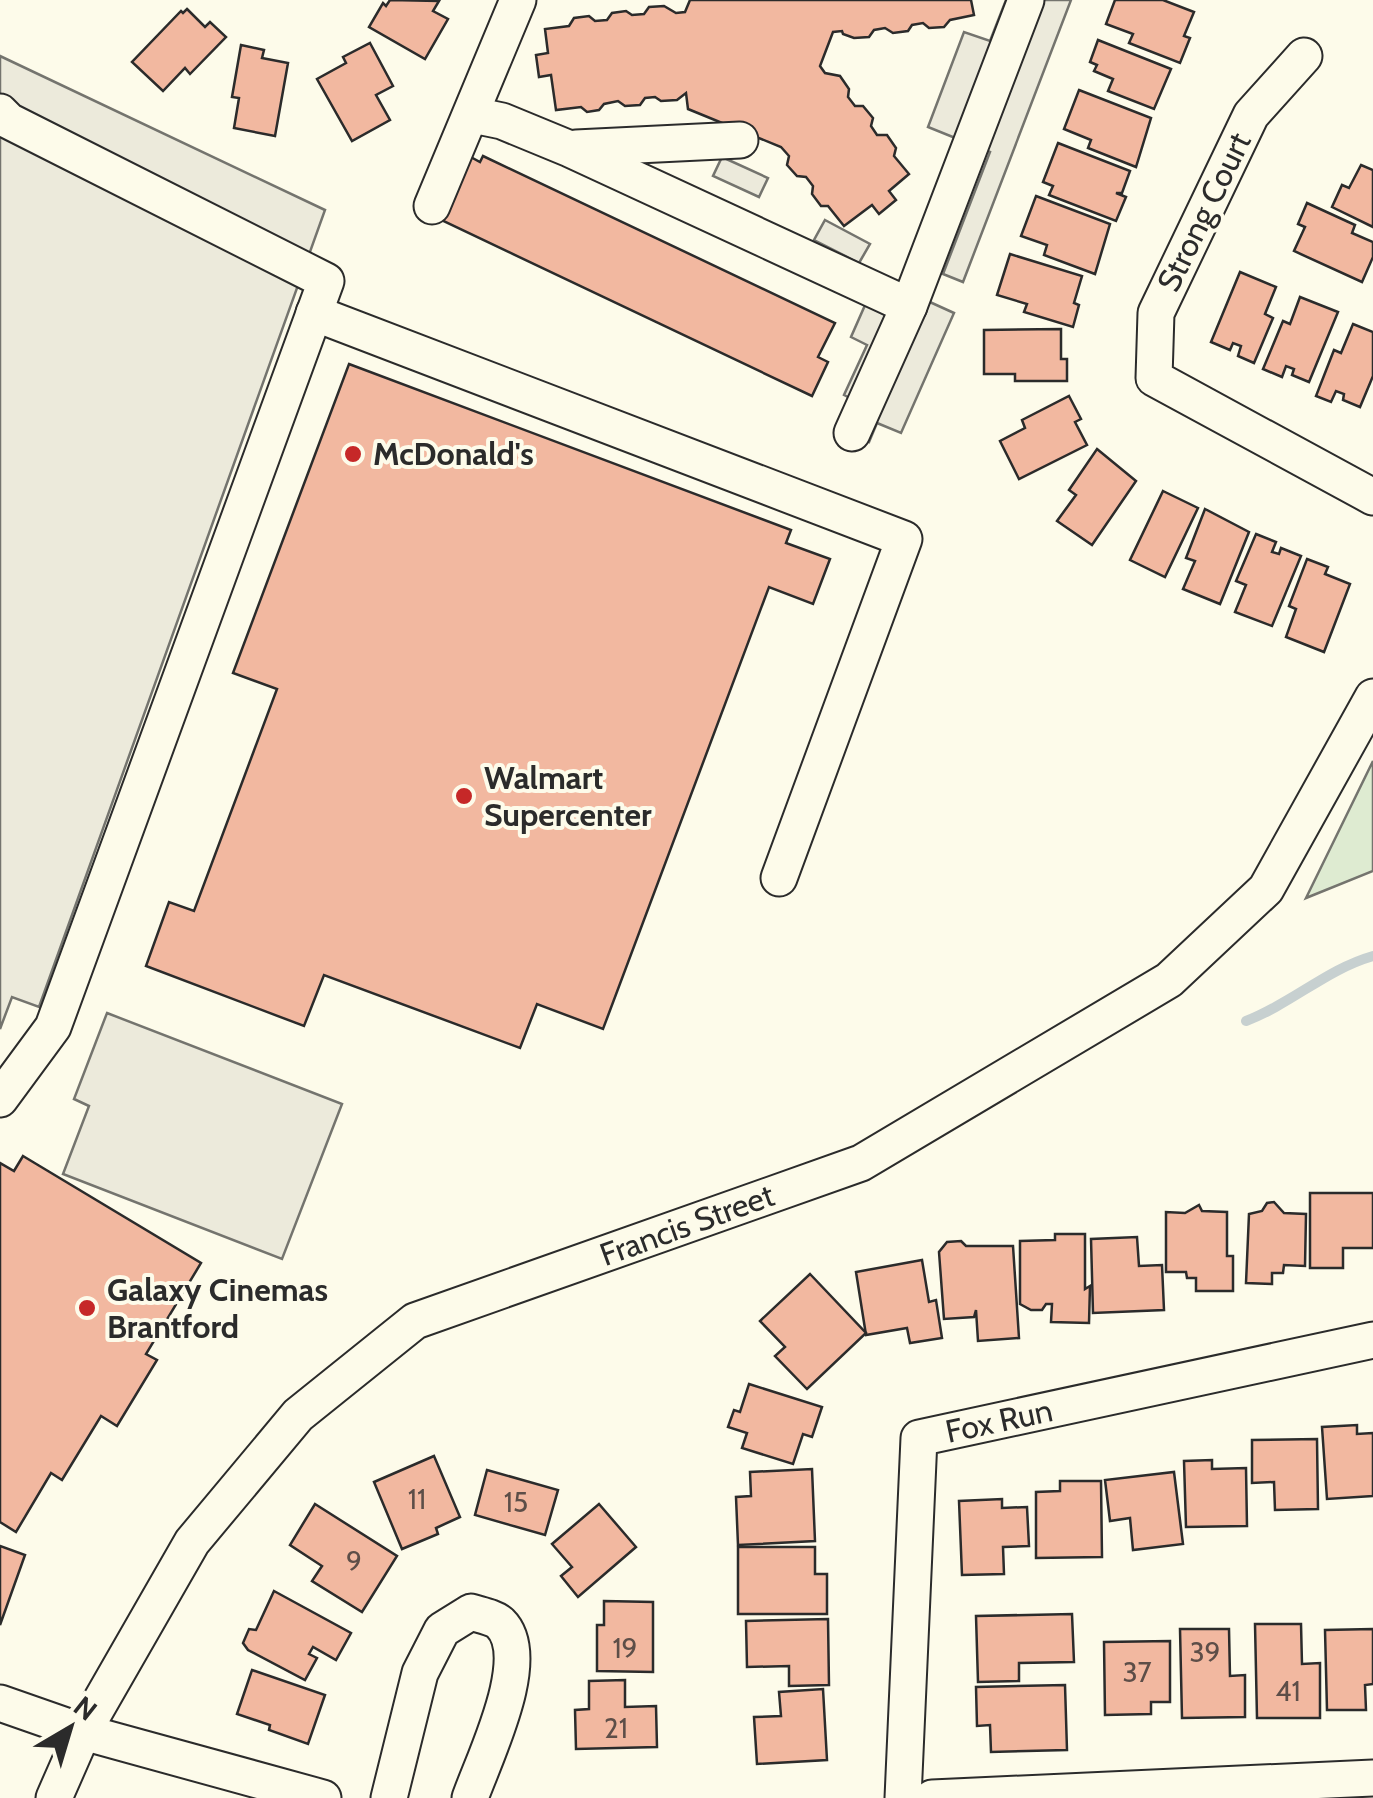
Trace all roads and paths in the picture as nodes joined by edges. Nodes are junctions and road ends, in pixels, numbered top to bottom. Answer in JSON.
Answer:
{"nodes":[{"id":1,"x":518,"y":0,"type":"edge"},
{"id":2,"x":1026,"y":0,"type":"edge"},
{"id":3,"x":1304,"y":56,"type":"dead end"},
{"id":4,"x":0,"y":112,"type":"edge"},
{"id":5,"x":472,"y":115,"type":"junction"},
{"id":6,"x":740,"y":140,"type":"dead end"},
{"id":7,"x":570,"y":149,"type":"junction"},
{"id":8,"x":432,"y":206,"type":"dead end"},
{"id":9,"x":909,"y":306,"type":"junction"},
{"id":10,"x":314,"y":313,"type":"junction"},
{"id":11,"x":852,"y":434,"type":"dead end"},
{"id":12,"x":1373,"y":497,"type":"edge"},
{"id":13,"x":1373,"y":696,"type":"edge"},
{"id":14,"x":779,"y":878,"type":"dead end"},
{"id":15,"x":0,"y":1099,"type":"edge"},
{"id":16,"x":1373,"y":1340,"type":"edge"},
{"id":17,"x":0,"y":1702,"type":"edge"},
{"id":18,"x":83,"y":1732,"type":"junction"},
{"id":19,"x":1373,"y":1778,"type":"edge"},
{"id":20,"x":54,"y":1798,"type":"edge"},
{"id":21,"x":323,"y":1798,"type":"edge"},
{"id":22,"x":389,"y":1798,"type":"edge"},
{"id":23,"x":470,"y":1798,"type":"edge"},
{"id":24,"x":903,"y":1798,"type":"edge"},
{"id":25,"x":932,"y":1798,"type":"edge"}],
"edges":[{"from":1,"to":5,"type":"street"},
{"from":2,"to":9,"type":"street"},
{"from":3,"to":12,"type":"street","name":"Strong Court"},
{"from":4,"to":10,"type":"street"},
{"from":5,"to":7,"type":"street"},
{"from":5,"to":8,"type":"street"},
{"from":6,"to":7,"type":"street"},
{"from":7,"to":9,"type":"street"},
{"from":9,"to":11,"type":"street"},
{"from":10,"to":14,"type":"street"},
{"from":10,"to":15,"type":"street"},
{"from":13,"to":18,"type":"street","name":"Francis Street"},
{"from":16,"to":24,"type":"street","name":"Fox Run"},
{"from":17,"to":18,"type":"street"},
{"from":18,"to":20,"type":"street","name":"Francis Street"},
{"from":18,"to":21,"type":"street"},
{"from":19,"to":25,"type":"street"},
{"from":22,"to":23,"type":"street"}]}
